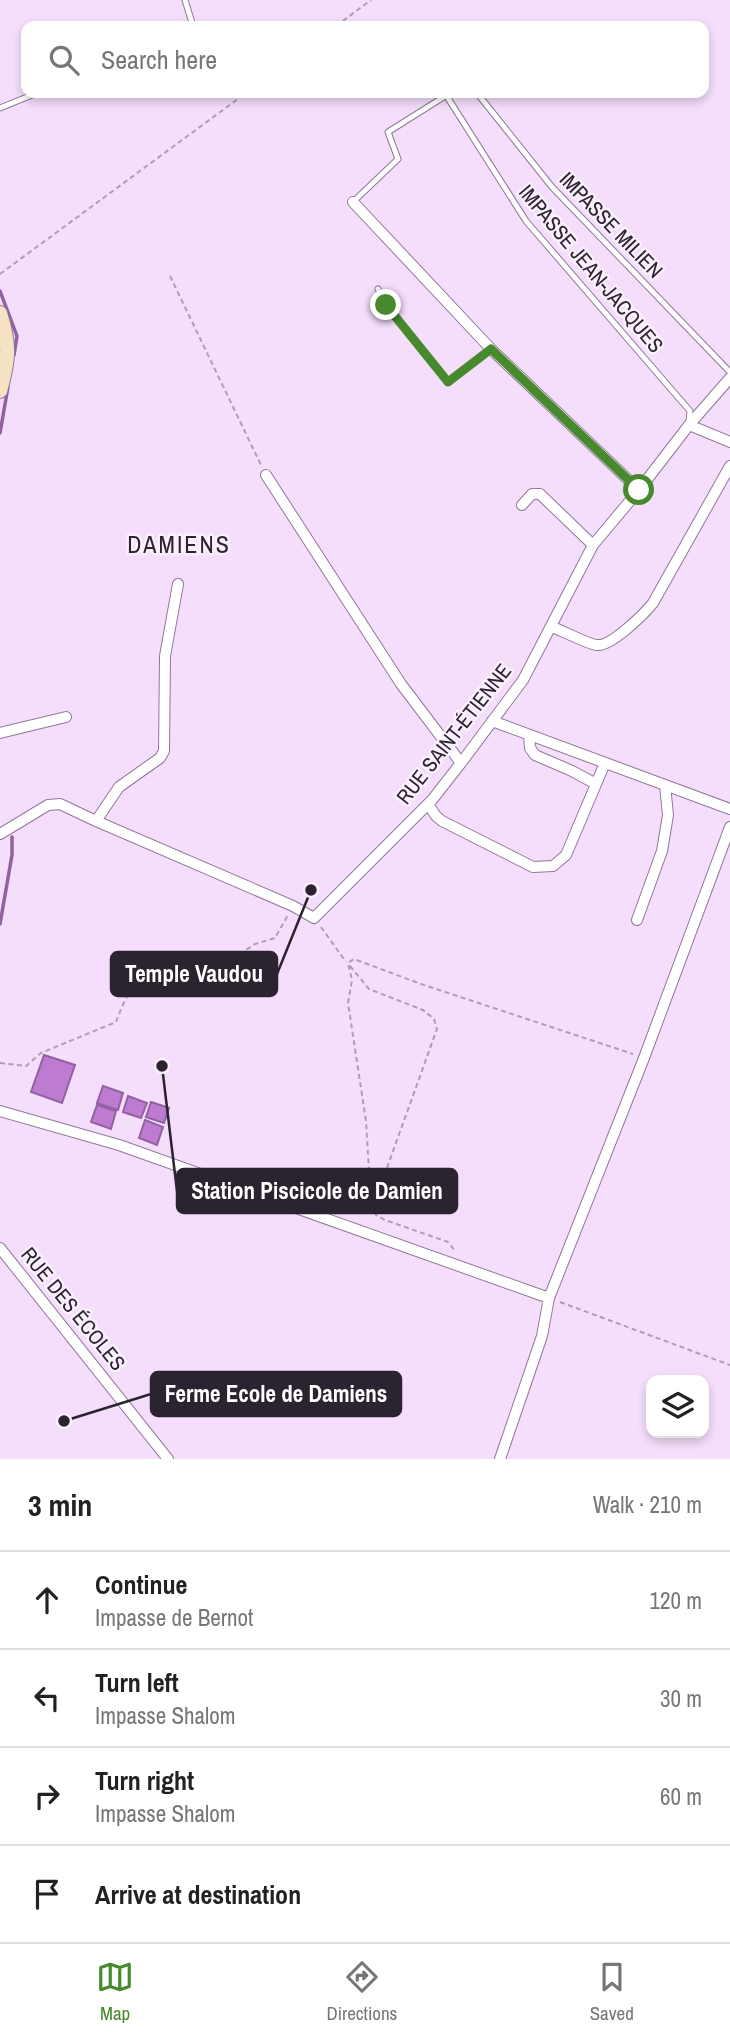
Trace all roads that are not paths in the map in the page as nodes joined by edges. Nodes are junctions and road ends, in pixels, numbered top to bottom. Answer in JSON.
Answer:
{"nodes":[{"id":1,"x":186,"y":0,"type":"edge"},
{"id":2,"x":192,"y":21,"type":"edge"},
{"id":3,"x":25,"y":98,"type":"edge"},
{"id":4,"x":442,"y":98,"type":"edge"},
{"id":5,"x":450,"y":98,"type":"edge"},
{"id":6,"x":481,"y":98,"type":"edge"},
{"id":7,"x":0,"y":108,"type":"edge"},
{"id":8,"x":353,"y":202,"type":"joint"},
{"id":9,"x":378,"y":289,"type":"dead end"},
{"id":10,"x":0,"y":313,"type":"edge"},
{"id":11,"x":491,"y":349,"type":"junction"},
{"id":12,"x":730,"y":372,"type":"edge"},
{"id":13,"x":730,"y":378,"type":"edge"},
{"id":14,"x":0,"y":391,"type":"edge"},
{"id":15,"x":689,"y":425,"type":"junction"},
{"id":16,"x":730,"y":442,"type":"edge"},
{"id":17,"x":730,"y":466,"type":"edge"},
{"id":18,"x":266,"y":475,"type":"road end"},
{"id":19,"x":639,"y":490,"type":"junction"},
{"id":20,"x":522,"y":505,"type":"dead end"},
{"id":21,"x":593,"y":545,"type":"junction"},
{"id":22,"x":178,"y":584,"type":"dead end"},
{"id":23,"x":552,"y":627,"type":"junction"},
{"id":24,"x":65,"y":717,"type":"dead end"},
{"id":25,"x":492,"y":721,"type":"junction"},
{"id":26,"x":0,"y":733,"type":"edge"},
{"id":27,"x":529,"y":735,"type":"junction"},
{"id":28,"x":461,"y":763,"type":"junction"},
{"id":29,"x":605,"y":763,"type":"junction"},
{"id":30,"x":596,"y":784,"type":"junction"},
{"id":31,"x":665,"y":785,"type":"junction"},
{"id":32,"x":428,"y":804,"type":"junction"},
{"id":33,"x":730,"y":809,"type":"edge"},
{"id":34,"x":96,"y":821,"type":"junction"},
{"id":35,"x":730,"y":827,"type":"edge"},
{"id":36,"x":0,"y":834,"type":"edge"},
{"id":37,"x":637,"y":920,"type":"dead end"},
{"id":38,"x":0,"y":1111,"type":"edge"},
{"id":39,"x":0,"y":1248,"type":"edge"},
{"id":40,"x":549,"y":1298,"type":"junction"},
{"id":41,"x":168,"y":1459,"type":"edge"},
{"id":42,"x":500,"y":1459,"type":"edge"}],
"edges":[{"from":1,"to":2,"type":"lane"},
{"from":3,"to":7,"type":"lane"},
{"from":4,"to":8,"type":"lane"},
{"from":5,"to":15,"type":"lane","name":"IMPASSE JEAN-JACQUES"},
{"from":6,"to":12,"type":"lane","name":"IMPASSE MILIEN"},
{"from":8,"to":11,"type":"street"},
{"from":9,"to":11,"type":"lane"},
{"from":10,"to":14,"type":"street"},
{"from":11,"to":19,"type":"street"},
{"from":13,"to":15,"type":"street","name":"RUE SAINT-ÉTIENNE"},
{"from":15,"to":16,"type":"street"},
{"from":15,"to":19,"type":"street","name":"RUE SAINT-ÉTIENNE"},
{"from":17,"to":23,"type":"street"},
{"from":18,"to":28,"type":"street"},
{"from":19,"to":21,"type":"street","name":"RUE SAINT-ÉTIENNE"},
{"from":20,"to":21,"type":"street"},
{"from":21,"to":23,"type":"street","name":"RUE SAINT-ÉTIENNE"},
{"from":22,"to":34,"type":"street"},
{"from":23,"to":25,"type":"street","name":"RUE SAINT-ÉTIENNE"},
{"from":24,"to":26,"type":"street"},
{"from":25,"to":27,"type":"street"},
{"from":25,"to":28,"type":"street","name":"RUE SAINT-ÉTIENNE"},
{"from":27,"to":29,"type":"street"},
{"from":27,"to":30,"type":"street"},
{"from":28,"to":32,"type":"street","name":"RUE SAINT-ÉTIENNE"},
{"from":29,"to":30,"type":"street"},
{"from":29,"to":31,"type":"street"},
{"from":30,"to":32,"type":"street"},
{"from":31,"to":33,"type":"street"},
{"from":31,"to":37,"type":"street"},
{"from":32,"to":34,"type":"street","name":"RUE SAINT-ÉTIENNE"},
{"from":34,"to":36,"type":"street"},
{"from":35,"to":40,"type":"street"},
{"from":38,"to":40,"type":"street"},
{"from":39,"to":41,"type":"street","name":"RUE DES ÉCOLES"},
{"from":40,"to":42,"type":"street"}]}
